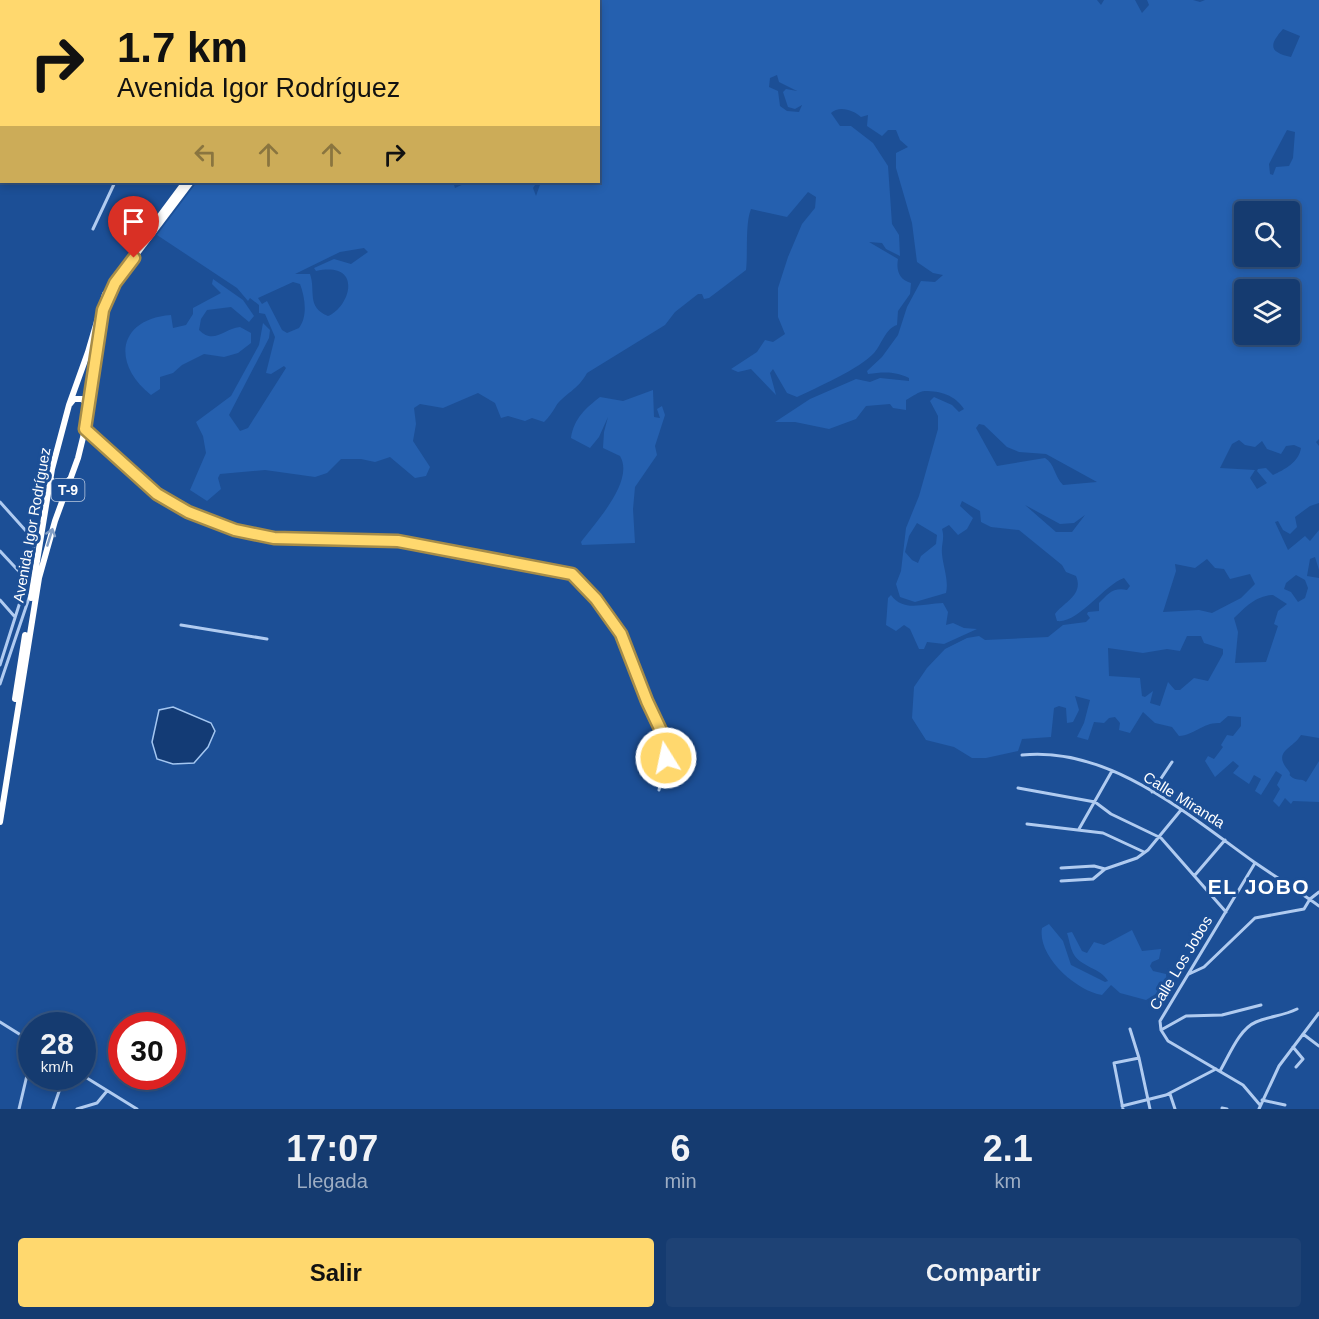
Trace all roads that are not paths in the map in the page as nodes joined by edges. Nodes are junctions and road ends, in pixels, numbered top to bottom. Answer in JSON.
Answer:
{"nodes":[{"id":1,"x":115,"y":183,"type":"edge"},
{"id":2,"x":184,"y":183,"type":"edge"},
{"id":3,"x":189,"y":183,"type":"edge"},
{"id":4,"x":93,"y":229,"type":"dead end"},
{"id":5,"x":69,"y":405,"type":"junction"},
{"id":6,"x":84,"y":432,"type":"junction"},
{"id":7,"x":50,"y":476,"type":"junction"},
{"id":8,"x":72,"y":476,"type":"junction"},
{"id":9,"x":0,"y":502,"type":"edge"},
{"id":10,"x":0,"y":551,"type":"edge"},
{"id":11,"x":27,"y":580,"type":"junction"},
{"id":12,"x":33,"y":585,"type":"junction"},
{"id":13,"x":0,"y":600,"type":"edge"},
{"id":14,"x":15,"y":617,"type":"junction"},
{"id":15,"x":181,"y":625,"type":"dead end"},
{"id":16,"x":267,"y":639,"type":"dead end"},
{"id":17,"x":0,"y":642,"type":"edge"},
{"id":18,"x":5,"y":648,"type":"junction"},
{"id":19,"x":0,"y":665,"type":"edge"},
{"id":20,"x":0,"y":684,"type":"edge"},
{"id":21,"x":1022,"y":755,"type":"dead end"},
{"id":22,"x":1172,"y":762,"type":"dead end"},
{"id":23,"x":1112,"y":771,"type":"junction"},
{"id":24,"x":1018,"y":788,"type":"dead end"},
{"id":25,"x":659,"y":790,"type":"dead end"},
{"id":26,"x":1152,"y":792,"type":"junction"},
{"id":27,"x":0,"y":795,"type":"edge"},
{"id":28,"x":1095,"y":802,"type":"junction"},
{"id":29,"x":1180,"y":810,"type":"junction"},
{"id":30,"x":0,"y":822,"type":"edge"},
{"id":31,"x":1027,"y":824,"type":"dead end"},
{"id":32,"x":1079,"y":829,"type":"junction"},
{"id":33,"x":1159,"y":837,"type":"junction"},
{"id":34,"x":1225,"y":840,"type":"junction"},
{"id":35,"x":1144,"y":852,"type":"junction"},
{"id":36,"x":1256,"y":862,"type":"junction"},
{"id":37,"x":1061,"y":868,"type":"dead end"},
{"id":38,"x":1105,"y":869,"type":"junction"},
{"id":39,"x":1195,"y":875,"type":"junction"},
{"id":40,"x":1061,"y":881,"type":"dead end"},
{"id":41,"x":1319,"y":892,"type":"edge"},
{"id":42,"x":1310,"y":899,"type":"junction"},
{"id":43,"x":1319,"y":906,"type":"edge"},
{"id":44,"x":1226,"y":912,"type":"junction"},
{"id":45,"x":1189,"y":974,"type":"junction"},
{"id":46,"x":1261,"y":1005,"type":"dead end"},
{"id":47,"x":1297,"y":1009,"type":"dead end"},
{"id":48,"x":1319,"y":1013,"type":"edge"},
{"id":49,"x":0,"y":1022,"type":"edge"},
{"id":50,"x":1130,"y":1029,"type":"dead end"},
{"id":51,"x":1161,"y":1030,"type":"junction"},
{"id":52,"x":18,"y":1033,"type":"edge"},
{"id":53,"x":1303,"y":1034,"type":"junction"},
{"id":54,"x":1319,"y":1046,"type":"edge"},
{"id":55,"x":1293,"y":1047,"type":"junction"},
{"id":56,"x":1138,"y":1058,"type":"junction"},
{"id":57,"x":1296,"y":1067,"type":"dead end"},
{"id":58,"x":1218,"y":1070,"type":"junction"},
{"id":59,"x":96,"y":1084,"type":"edge"},
{"id":60,"x":23,"y":1090,"type":"edge"},
{"id":61,"x":59,"y":1090,"type":"edge"},
{"id":62,"x":107,"y":1091,"type":"junction"},
{"id":63,"x":1170,"y":1093,"type":"junction"},
{"id":64,"x":1149,"y":1100,"type":"junction"},
{"id":65,"x":1262,"y":1100,"type":"junction"},
{"id":66,"x":97,"y":1103,"type":"junction"},
{"id":67,"x":1285,"y":1105,"type":"dead end"},
{"id":68,"x":1123,"y":1107,"type":"edge"},
{"id":69,"x":1260,"y":1107,"type":"edge"},
{"id":70,"x":19,"y":1109,"type":"edge"},
{"id":71,"x":52,"y":1109,"type":"edge"},
{"id":72,"x":77,"y":1109,"type":"edge"},
{"id":73,"x":98,"y":1109,"type":"edge"},
{"id":74,"x":137,"y":1109,"type":"edge"},
{"id":75,"x":1150,"y":1109,"type":"edge"},
{"id":76,"x":1175,"y":1109,"type":"edge"}],
"edges":[{"from":1,"to":4,"type":"street"},
{"from":2,"to":5,"type":"highway","name":"Avenida Igor Rodríguez","number":"T-9"},
{"from":3,"to":6,"type":"highway","name":"Avenida Igor Rodríguez","number":"T-9"},
{"from":5,"to":6,"type":"highway","number":"T-9"},
{"from":5,"to":7,"type":"highway","name":"Avenida Igor Rodríguez","number":"T-9"},
{"from":6,"to":8,"type":"highway","name":"Avenida Igor Rodríguez","number":"T-9"},
{"from":6,"to":25,"type":"street"},
{"from":7,"to":8,"type":"highway","number":"T-9"},
{"from":7,"to":12,"type":"highway","name":"Avenida Igor Rodríguez","number":"T-9"},
{"from":30,"to":8,"type":"highway","name":"Avenida Igor Rodríguez","number":"T-9","one_way":true},
{"from":9,"to":11,"type":"street"},
{"from":10,"to":11,"type":"street"},
{"from":11,"to":14,"type":"street"},
{"from":12,"to":20,"type":"street"},
{"from":12,"to":27,"type":"highway","name":"Avenida Igor Rodríguez","number":"T-9"},
{"from":13,"to":14,"type":"street"},
{"from":14,"to":18,"type":"street"},
{"from":15,"to":16,"type":"street"},
{"from":17,"to":18,"type":"street"},
{"from":18,"to":19,"type":"street"},
{"from":21,"to":23,"type":"street","name":"Calle Miranda"},
{"from":22,"to":26,"type":"street"},
{"from":23,"to":26,"type":"street","name":"Calle Miranda"},
{"from":23,"to":28,"type":"street"},
{"from":24,"to":28,"type":"street"},
{"from":26,"to":29,"type":"street","name":"Calle Miranda"},
{"from":28,"to":32,"type":"street"},
{"from":28,"to":33,"type":"street"},
{"from":29,"to":33,"type":"street"},
{"from":29,"to":34,"type":"street","name":"Calle Miranda"},
{"from":31,"to":32,"type":"street"},
{"from":32,"to":35,"type":"street"},
{"from":33,"to":35,"type":"street"},
{"from":33,"to":39,"type":"street"},
{"from":34,"to":36,"type":"street","name":"Calle Miranda"},
{"from":34,"to":39,"type":"street"},
{"from":35,"to":38,"type":"street"},
{"from":36,"to":42,"type":"street","name":"Calle Miranda"},
{"from":36,"to":44,"type":"street","name":"Calle Los Jobos"},
{"from":37,"to":38,"type":"street"},
{"from":38,"to":40,"type":"street"},
{"from":39,"to":44,"type":"street"},
{"from":41,"to":42,"type":"street"},
{"from":42,"to":43,"type":"street","name":"Calle Miranda"},
{"from":42,"to":45,"type":"street"},
{"from":44,"to":45,"type":"street","name":"Calle Los Jobos"},
{"from":45,"to":51,"type":"street","name":"Calle Los Jobos"},
{"from":46,"to":51,"type":"street"},
{"from":47,"to":58,"type":"street"},
{"from":48,"to":53,"type":"street"},
{"from":49,"to":52,"type":"street"},
{"from":50,"to":56,"type":"street"},
{"from":51,"to":58,"type":"street","name":"Calle Los Jobos"},
{"from":53,"to":54,"type":"street"},
{"from":53,"to":55,"type":"street"},
{"from":55,"to":57,"type":"street"},
{"from":55,"to":65,"type":"street"},
{"from":56,"to":64,"type":"street"},
{"from":56,"to":68,"type":"street"},
{"from":58,"to":63,"type":"street"},
{"from":58,"to":69,"type":"street","name":"Calle Los Jobos"},
{"from":59,"to":62,"type":"street"},
{"from":60,"to":70,"type":"street"},
{"from":61,"to":71,"type":"street"},
{"from":62,"to":66,"type":"street"},
{"from":62,"to":74,"type":"street"},
{"from":63,"to":64,"type":"street"},
{"from":63,"to":76,"type":"street"},
{"from":64,"to":68,"type":"street"},
{"from":64,"to":75,"type":"street"},
{"from":65,"to":67,"type":"street"},
{"from":65,"to":69,"type":"street"},
{"from":66,"to":72,"type":"street"},
{"from":66,"to":73,"type":"street"}]}
